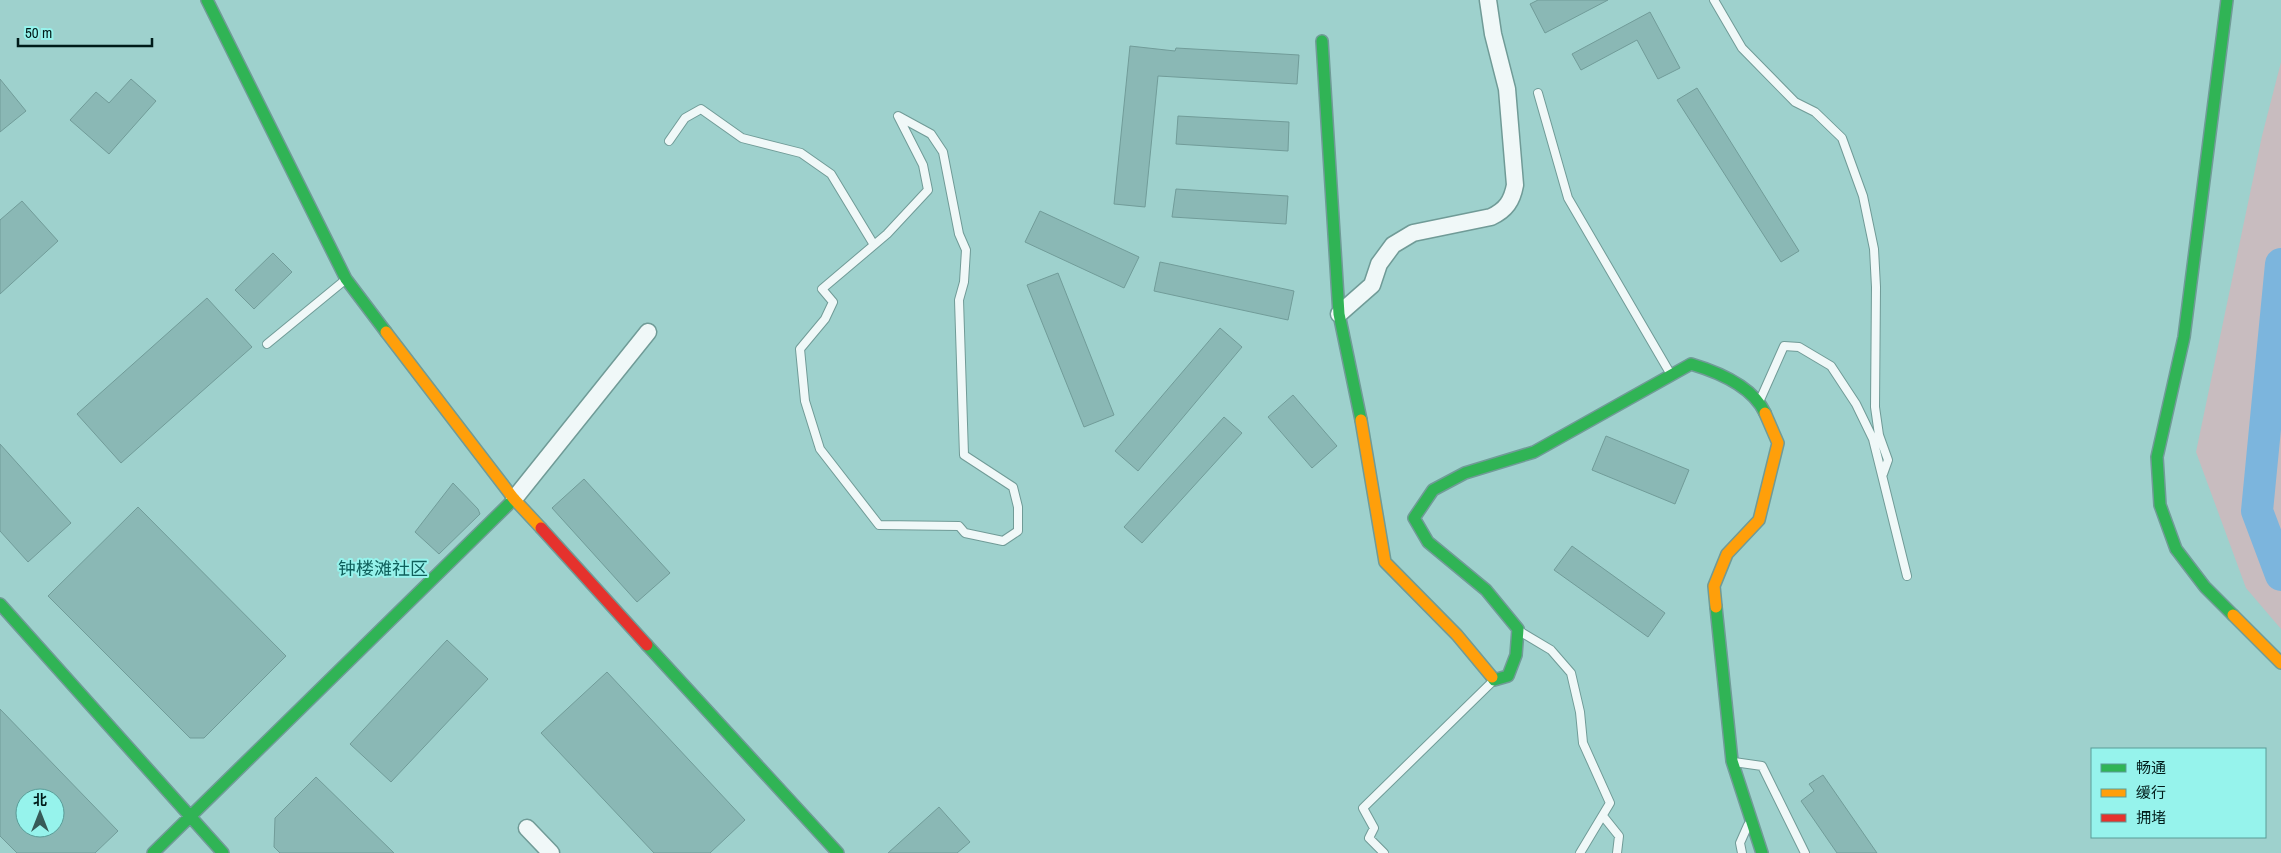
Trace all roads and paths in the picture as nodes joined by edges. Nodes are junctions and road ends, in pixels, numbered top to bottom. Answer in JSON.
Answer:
{"nodes":[{"id":1,"x":207,"y":0,"type":"edge"},
{"id":2,"x":1488,"y":0,"type":"edge"},
{"id":3,"x":1714,"y":0,"type":"edge"},
{"id":4,"x":2227,"y":0,"type":"edge"},
{"id":5,"x":1322,"y":42,"type":"dead end"},
{"id":6,"x":1538,"y":93,"type":"dead end"},
{"id":7,"x":669,"y":141,"type":"dead end"},
{"id":8,"x":874,"y":245,"type":"junction"},
{"id":9,"x":346,"y":279,"type":"junction"},
{"id":10,"x":1338,"y":314,"type":"junction"},
{"id":11,"x":648,"y":332,"type":"dead end"},
{"id":12,"x":267,"y":344,"type":"dead end"},
{"id":13,"x":1671,"y":375,"type":"junction"},
{"id":14,"x":1759,"y":402,"type":"junction"},
{"id":15,"x":1883,"y":474,"type":"junction"},
{"id":16,"x":514,"y":499,"type":"junction"},
{"id":17,"x":1907,"y":576,"type":"dead end"},
{"id":18,"x":0,"y":604,"type":"edge"},
{"id":19,"x":1518,"y":630,"type":"junction"},
{"id":20,"x":2281,"y":663,"type":"edge"},
{"id":21,"x":1494,"y":680,"type":"junction"},
{"id":22,"x":1732,"y":761,"type":"junction"},
{"id":23,"x":1603,"y":816,"type":"junction"},
{"id":24,"x":190,"y":817,"type":"junction"},
{"id":25,"x":1751,"y":819,"type":"junction"},
{"id":26,"x":527,"y":828,"type":"dead end"},
{"id":27,"x":153,"y":853,"type":"edge"},
{"id":28,"x":223,"y":853,"type":"edge"},
{"id":29,"x":551,"y":853,"type":"edge"},
{"id":30,"x":838,"y":853,"type":"edge"},
{"id":31,"x":1384,"y":853,"type":"edge"},
{"id":32,"x":1580,"y":853,"type":"edge"},
{"id":33,"x":1617,"y":853,"type":"edge"},
{"id":34,"x":1742,"y":853,"type":"edge"},
{"id":35,"x":1762,"y":853,"type":"edge"},
{"id":36,"x":1805,"y":853,"type":"edge"}],
"edges":[{"from":1,"to":9,"type":"street"},
{"from":2,"to":10,"type":"street"},
{"from":3,"to":15,"type":"lane"},
{"from":4,"to":20,"type":"street"},
{"from":5,"to":10,"type":"street"},
{"from":6,"to":13,"type":"lane"},
{"from":7,"to":8,"type":"lane"},
{"from":8,"to":8,"type":"lane"},
{"from":9,"to":12,"type":"lane"},
{"from":9,"to":16,"type":"street"},
{"from":10,"to":21,"type":"street"},
{"from":11,"to":16,"type":"street"},
{"from":13,"to":14,"type":"street"},
{"from":13,"to":19,"type":"street"},
{"from":14,"to":15,"type":"lane"},
{"from":14,"to":22,"type":"street"},
{"from":15,"to":17,"type":"lane"},
{"from":16,"to":24,"type":"street"},
{"from":16,"to":30,"type":"street"},
{"from":18,"to":24,"type":"street"},
{"from":19,"to":21,"type":"street"},
{"from":19,"to":23,"type":"lane"},
{"from":21,"to":31,"type":"lane"},
{"from":22,"to":25,"type":"street"},
{"from":22,"to":36,"type":"lane"},
{"from":23,"to":32,"type":"lane"},
{"from":23,"to":33,"type":"lane"},
{"from":24,"to":27,"type":"street"},
{"from":24,"to":28,"type":"street"},
{"from":25,"to":34,"type":"lane"},
{"from":25,"to":35,"type":"street"},
{"from":26,"to":29,"type":"street"}]}
